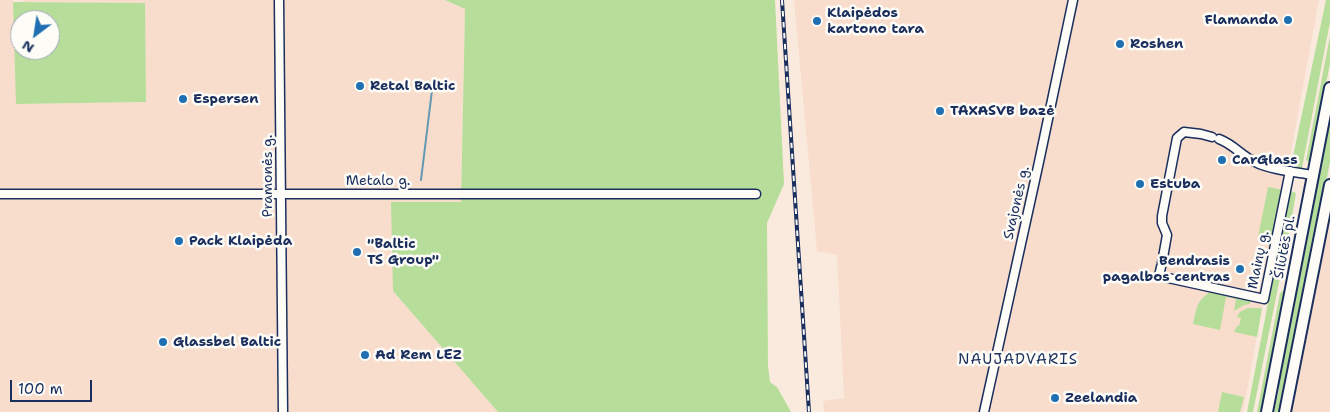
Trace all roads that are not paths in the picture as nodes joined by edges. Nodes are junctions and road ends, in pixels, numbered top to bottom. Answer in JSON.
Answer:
{"nodes":[{"id":1,"x":279,"y":0,"type":"edge"},
{"id":2,"x":1073,"y":0,"type":"edge"},
{"id":3,"x":1330,"y":88,"type":"edge"},
{"id":4,"x":1290,"y":171,"type":"junction"},
{"id":5,"x":1313,"y":175,"type":"junction"},
{"id":6,"x":1330,"y":185,"type":"edge"},
{"id":7,"x":0,"y":194,"type":"edge"},
{"id":8,"x":281,"y":194,"type":"junction"},
{"id":9,"x":756,"y":194,"type":"dead end"},
{"id":10,"x":283,"y":412,"type":"edge"},
{"id":11,"x":984,"y":412,"type":"edge"},
{"id":12,"x":1267,"y":412,"type":"edge"},
{"id":13,"x":1285,"y":412,"type":"edge"}],
"edges":[{"from":1,"to":8,"type":"street","name":"Pramonės g."},
{"from":2,"to":11,"type":"street","name":"Svajonės g."},
{"from":3,"to":5,"type":"main road","name":"Šilutės pl."},
{"from":4,"to":4,"type":"street","name":"Mainų g."},
{"from":4,"to":5,"type":"street","name":"Mainų g."},
{"from":5,"to":12,"type":"main road","name":"Šilutės pl."},
{"from":6,"to":13,"type":"main road"},
{"from":7,"to":8,"type":"street","name":"Metalo g."},
{"from":8,"to":9,"type":"street","name":"Metalo g."},
{"from":8,"to":10,"type":"street","name":"Pramonės g."}]}
